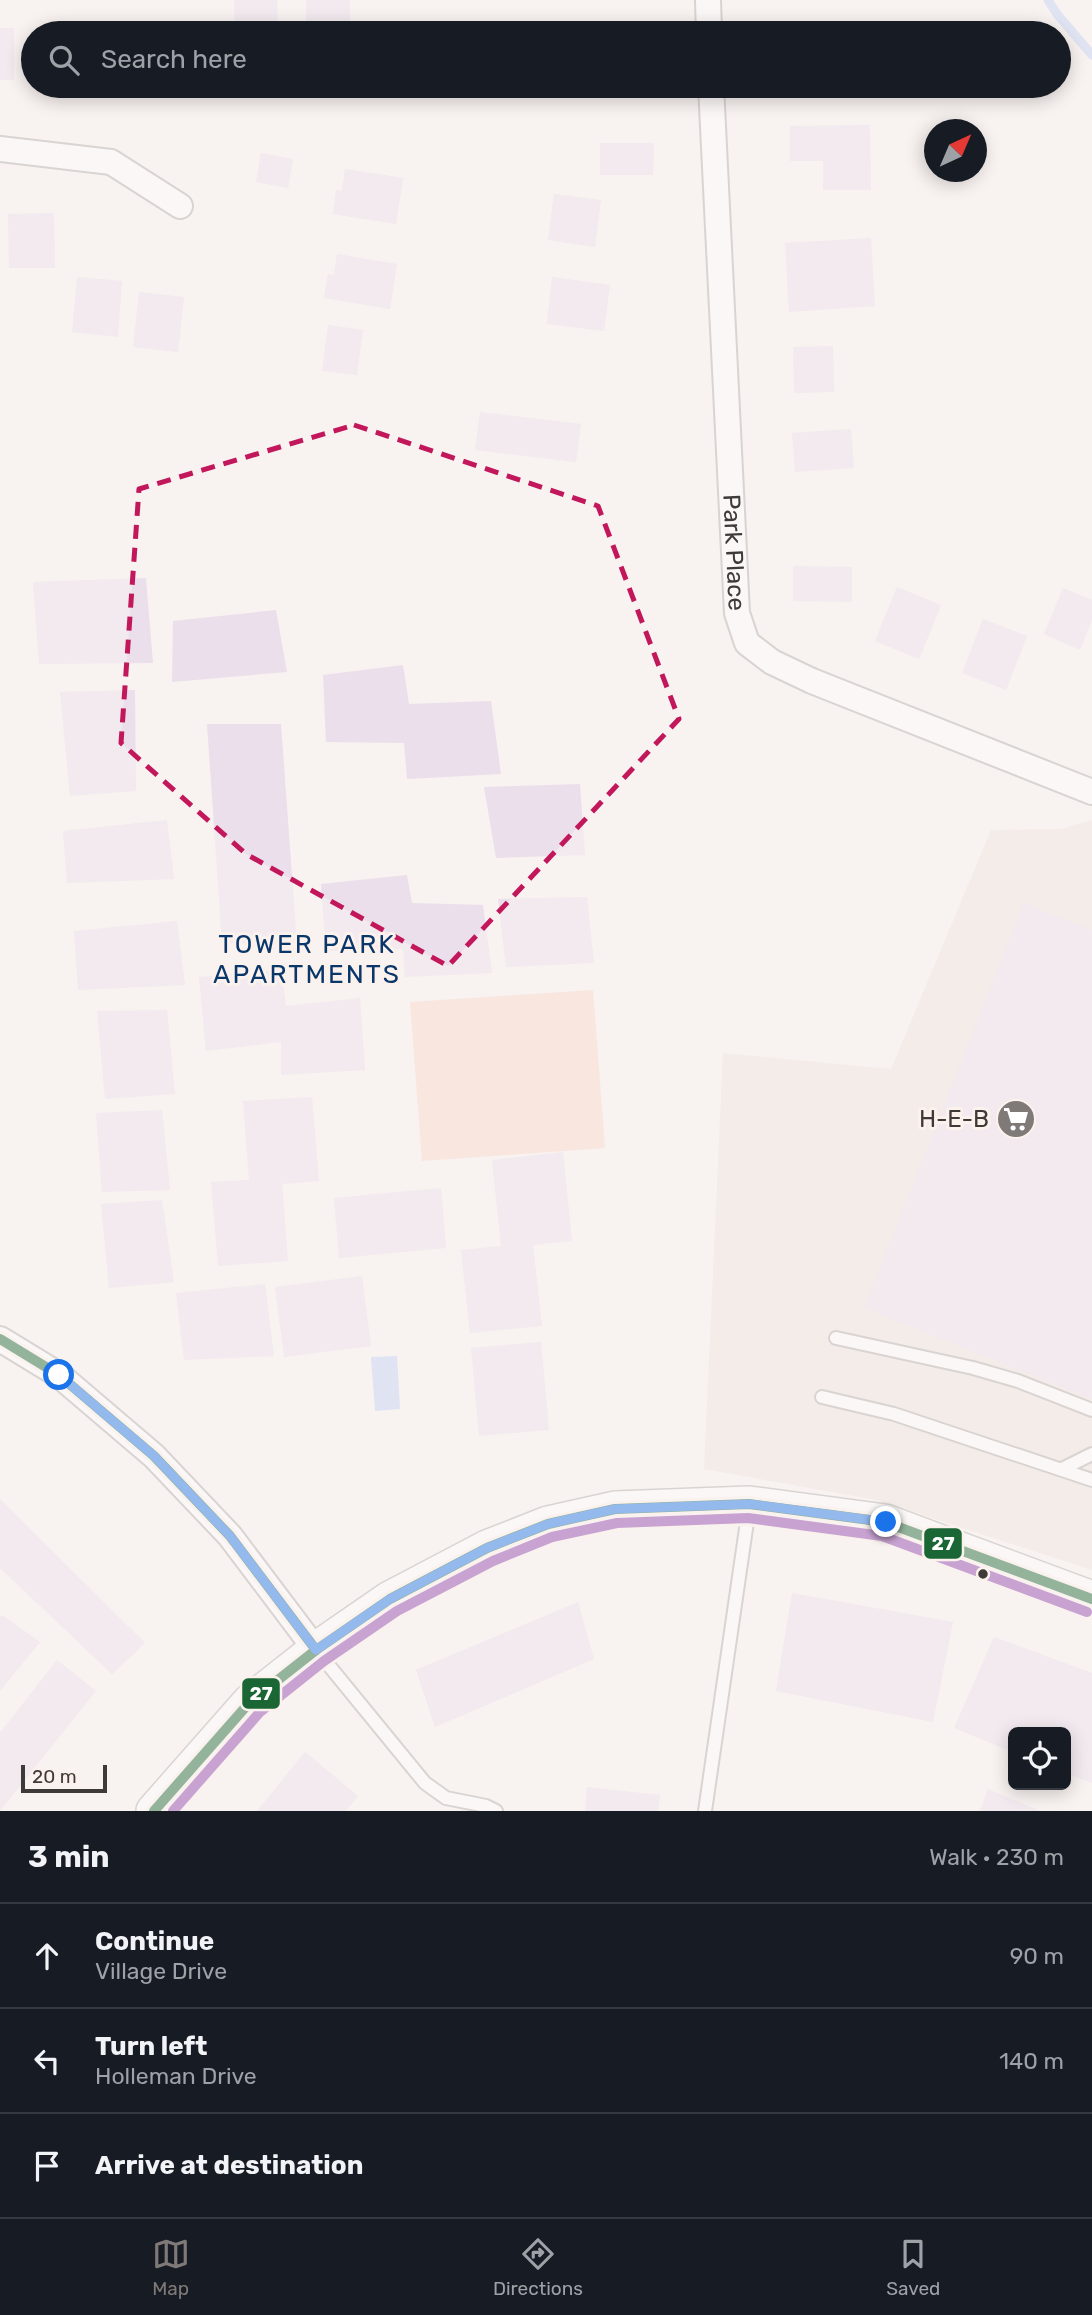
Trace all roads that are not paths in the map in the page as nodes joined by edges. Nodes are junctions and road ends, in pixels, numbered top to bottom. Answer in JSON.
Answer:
{"nodes":[{"id":1,"x":708,"y":0,"type":"edge"},
{"id":2,"x":709,"y":21,"type":"edge"},
{"id":3,"x":712,"y":98,"type":"edge"},
{"id":4,"x":0,"y":149,"type":"edge"},
{"id":5,"x":180,"y":206,"type":"dead end"},
{"id":6,"x":1092,"y":792,"type":"edge"},
{"id":7,"x":836,"y":1338,"type":"dead end"},
{"id":8,"x":0,"y":1339,"type":"edge"},
{"id":9,"x":822,"y":1397,"type":"dead end"},
{"id":10,"x":1092,"y":1410,"type":"edge"},
{"id":11,"x":1092,"y":1454,"type":"edge"},
{"id":12,"x":1062,"y":1469,"type":"junction"},
{"id":13,"x":1092,"y":1480,"type":"edge"},
{"id":14,"x":750,"y":1504,"type":"junction"},
{"id":15,"x":1092,"y":1600,"type":"edge"},
{"id":16,"x":316,"y":1650,"type":"junction"},
{"id":17,"x":154,"y":1811,"type":"edge"},
{"id":18,"x":496,"y":1811,"type":"edge"},
{"id":19,"x":705,"y":1811,"type":"edge"}],
"edges":[{"from":1,"to":2,"type":"street"},
{"from":3,"to":6,"type":"street","name":"Park Place"},
{"from":4,"to":5,"type":"street"},
{"from":7,"to":10,"type":"lane"},
{"from":8,"to":16,"type":"street"},
{"from":9,"to":12,"type":"lane"},
{"from":11,"to":12,"type":"lane"},
{"from":12,"to":13,"type":"lane"},
{"from":14,"to":15,"type":"street"},
{"from":14,"to":16,"type":"street"},
{"from":14,"to":19,"type":"lane"},
{"from":16,"to":17,"type":"street"},
{"from":16,"to":18,"type":"lane"}]}
